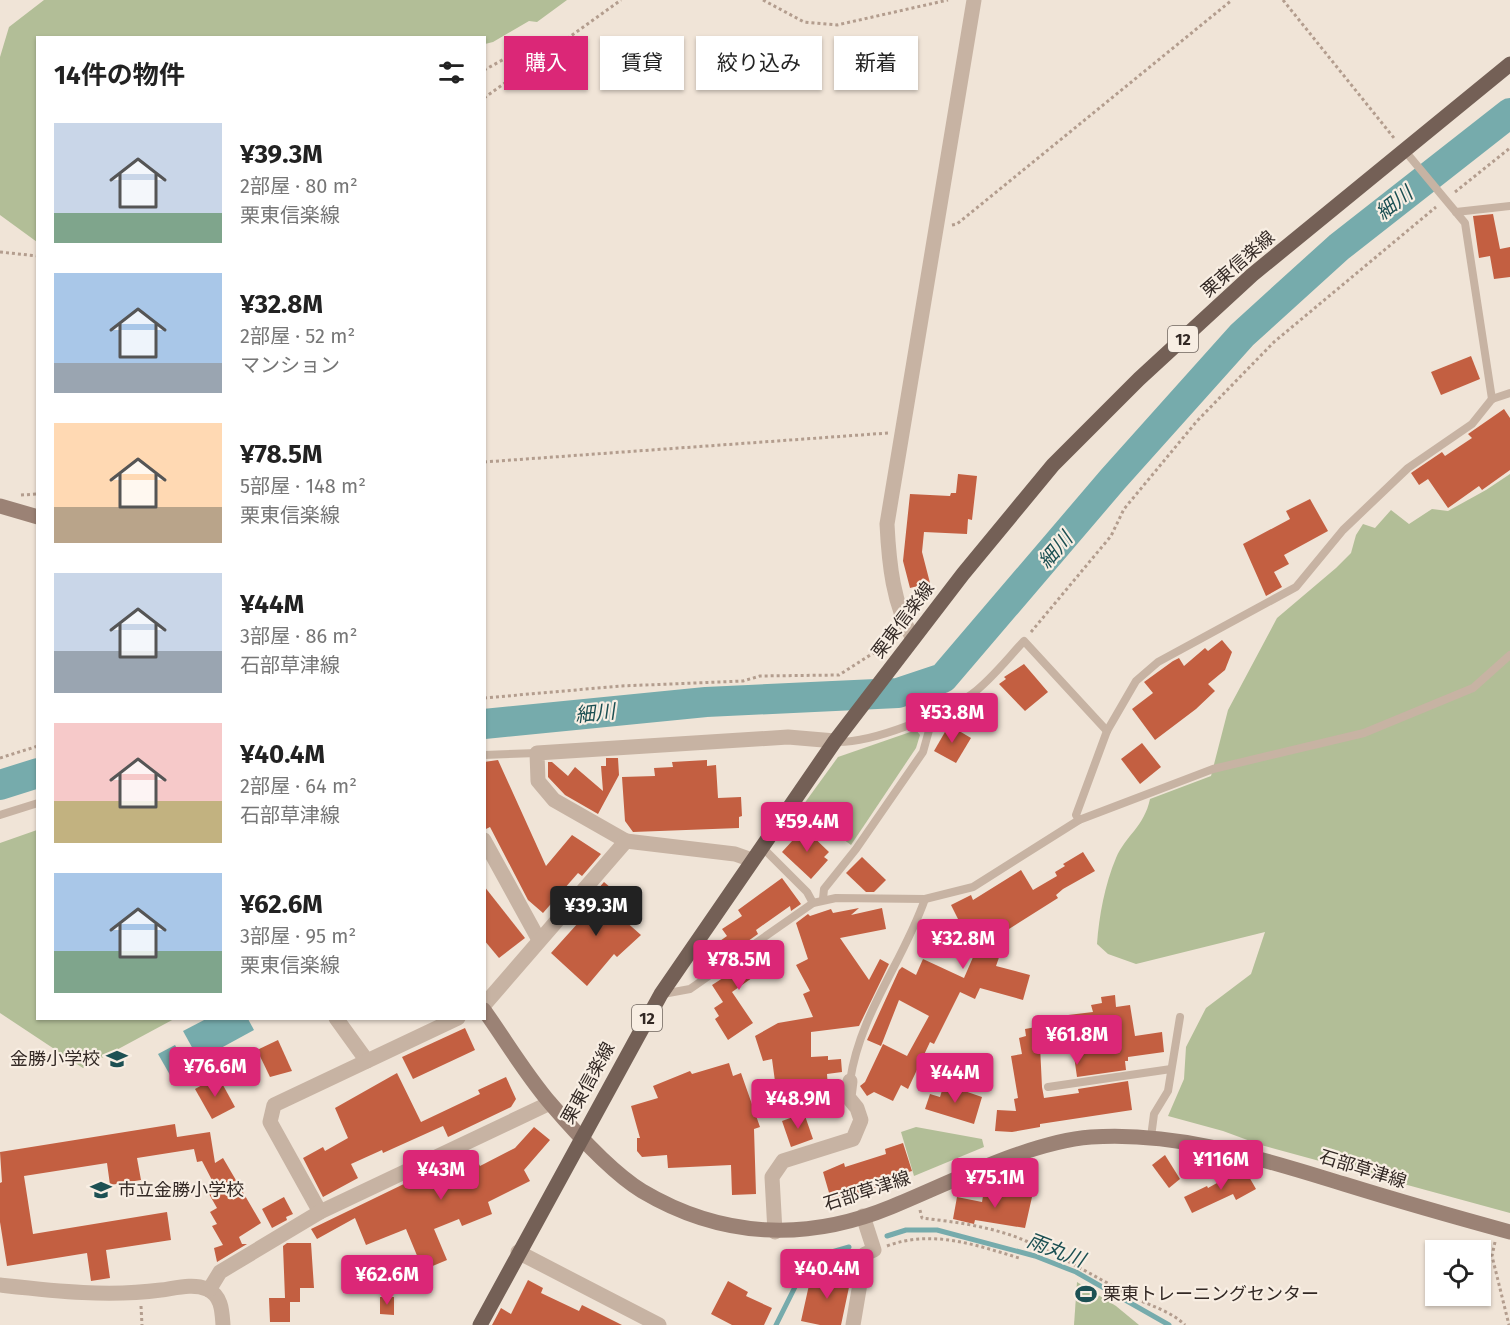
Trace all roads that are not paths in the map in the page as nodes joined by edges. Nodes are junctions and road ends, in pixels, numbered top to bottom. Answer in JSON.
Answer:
{"nodes":[{"id":1,"x":974,"y":0,"type":"edge"},
{"id":2,"x":1510,"y":64,"type":"edge"},
{"id":3,"x":1409,"y":156,"type":"junction"},
{"id":4,"x":1510,"y":206,"type":"edge"},
{"id":5,"x":1456,"y":212,"type":"junction"},
{"id":6,"x":1510,"y":393,"type":"edge"},
{"id":7,"x":1492,"y":399,"type":"junction"},
{"id":8,"x":0,"y":506,"type":"edge"},
{"id":9,"x":36,"y":516,"type":"edge"},
{"id":10,"x":913,"y":639,"type":"junction"},
{"id":11,"x":1510,"y":655,"type":"edge"},
{"id":12,"x":933,"y":716,"type":"junction"},
{"id":13,"x":1107,"y":731,"type":"junction"},
{"id":14,"x":835,"y":741,"type":"junction"},
{"id":15,"x":537,"y":753,"type":"junction"},
{"id":16,"x":486,"y":755,"type":"edge"},
{"id":17,"x":36,"y":804,"type":"edge"},
{"id":18,"x":0,"y":815,"type":"edge"},
{"id":19,"x":1079,"y":820,"type":"junction"},
{"id":20,"x":626,"y":841,"type":"junction"},
{"id":21,"x":486,"y":844,"type":"edge"},
{"id":22,"x":762,"y":847,"type":"junction"},
{"id":23,"x":752,"y":860,"type":"junction"},
{"id":24,"x":823,"y":899,"type":"junction"},
{"id":25,"x":925,"y":899,"type":"junction"},
{"id":26,"x":813,"y":903,"type":"junction"},
{"id":27,"x":539,"y":940,"type":"junction"},
{"id":28,"x":661,"y":994,"type":"junction"},
{"id":29,"x":486,"y":1003,"type":"edge"},
{"id":30,"x":486,"y":1013,"type":"edge"},
{"id":31,"x":1180,"y":1017,"type":"dead end"},
{"id":32,"x":337,"y":1020,"type":"edge"},
{"id":33,"x":454,"y":1020,"type":"edge"},
{"id":34,"x":367,"y":1061,"type":"junction"},
{"id":35,"x":1171,"y":1069,"type":"junction"},
{"id":36,"x":850,"y":1082,"type":"joint"},
{"id":37,"x":1048,"y":1087,"type":"dead end"},
{"id":38,"x":550,"y":1103,"type":"junction"},
{"id":39,"x":581,"y":1136,"type":"junction"},
{"id":40,"x":1151,"y":1137,"type":"junction"},
{"id":41,"x":320,"y":1212,"type":"junction"},
{"id":42,"x":863,"y":1216,"type":"junction"},
{"id":43,"x":1504,"y":1231,"type":"edge"},
{"id":44,"x":776,"y":1232,"type":"junction"},
{"id":45,"x":518,"y":1252,"type":"junction"},
{"id":46,"x":0,"y":1285,"type":"edge"},
{"id":47,"x":209,"y":1290,"type":"junction"},
{"id":48,"x":223,"y":1325,"type":"edge"},
{"id":49,"x":480,"y":1325,"type":"edge"},
{"id":50,"x":659,"y":1325,"type":"edge"},
{"id":51,"x":853,"y":1325,"type":"edge"}],
"edges":[{"from":1,"to":10,"type":"street"},
{"from":2,"to":3,"type":"main road","name":"栗東信楽線","number":"12"},
{"from":3,"to":5,"type":"lane"},
{"from":3,"to":10,"type":"main road","name":"栗東信楽線","number":"12"},
{"from":4,"to":5,"type":"lane"},
{"from":5,"to":7,"type":"lane"},
{"from":6,"to":7,"type":"lane"},
{"from":7,"to":13,"type":"lane"},
{"from":8,"to":9,"type":"main road"},
{"from":10,"to":14,"type":"main road","name":"栗東信楽線","number":"12"},
{"from":11,"to":19,"type":"lane"},
{"from":12,"to":13,"type":"lane"},
{"from":12,"to":14,"type":"lane"},
{"from":12,"to":24,"type":"lane"},
{"from":13,"to":19,"type":"lane"},
{"from":14,"to":15,"type":"street"},
{"from":14,"to":22,"type":"main road","name":"栗東信楽線","number":"12"},
{"from":15,"to":16,"type":"lane"},
{"from":15,"to":20,"type":"street"},
{"from":17,"to":18,"type":"lane"},
{"from":19,"to":25,"type":"lane"},
{"from":20,"to":23,"type":"street"},
{"from":20,"to":27,"type":"street"},
{"from":21,"to":27,"type":"street"},
{"from":22,"to":23,"type":"main road","name":"栗東信楽線","number":"12"},
{"from":22,"to":26,"type":"lane"},
{"from":23,"to":28,"type":"main road","name":"栗東信楽線","number":"12"},
{"from":24,"to":25,"type":"lane"},
{"from":24,"to":26,"type":"lane"},
{"from":25,"to":36,"type":"lane"},
{"from":26,"to":28,"type":"lane"},
{"from":27,"to":29,"type":"street"},
{"from":28,"to":39,"type":"main road","name":"栗東信楽線","number":"12"},
{"from":30,"to":38,"type":"main road","name":"石部草津線"},
{"from":31,"to":35,"type":"lane"},
{"from":32,"to":34,"type":"street"},
{"from":33,"to":34,"type":"street"},
{"from":34,"to":41,"type":"street"},
{"from":35,"to":37,"type":"lane"},
{"from":35,"to":40,"type":"lane"},
{"from":36,"to":44,"type":"street"},
{"from":38,"to":39,"type":"main road","name":"石部草津線"},
{"from":38,"to":41,"type":"street"},
{"from":39,"to":44,"type":"main road","name":"石部草津線"},
{"from":39,"to":45,"type":"main road","name":"栗東信楽線","number":"12"},
{"from":40,"to":42,"type":"main road","name":"石部草津線"},
{"from":40,"to":43,"type":"main road","name":"石部草津線"},
{"from":41,"to":47,"type":"street"},
{"from":42,"to":44,"type":"main road","name":"石部草津線"},
{"from":42,"to":51,"type":"street"},
{"from":45,"to":49,"type":"main road","name":"栗東信楽線","number":"12"},
{"from":45,"to":50,"type":"street"},
{"from":46,"to":47,"type":"street"},
{"from":47,"to":48,"type":"street"}]}
